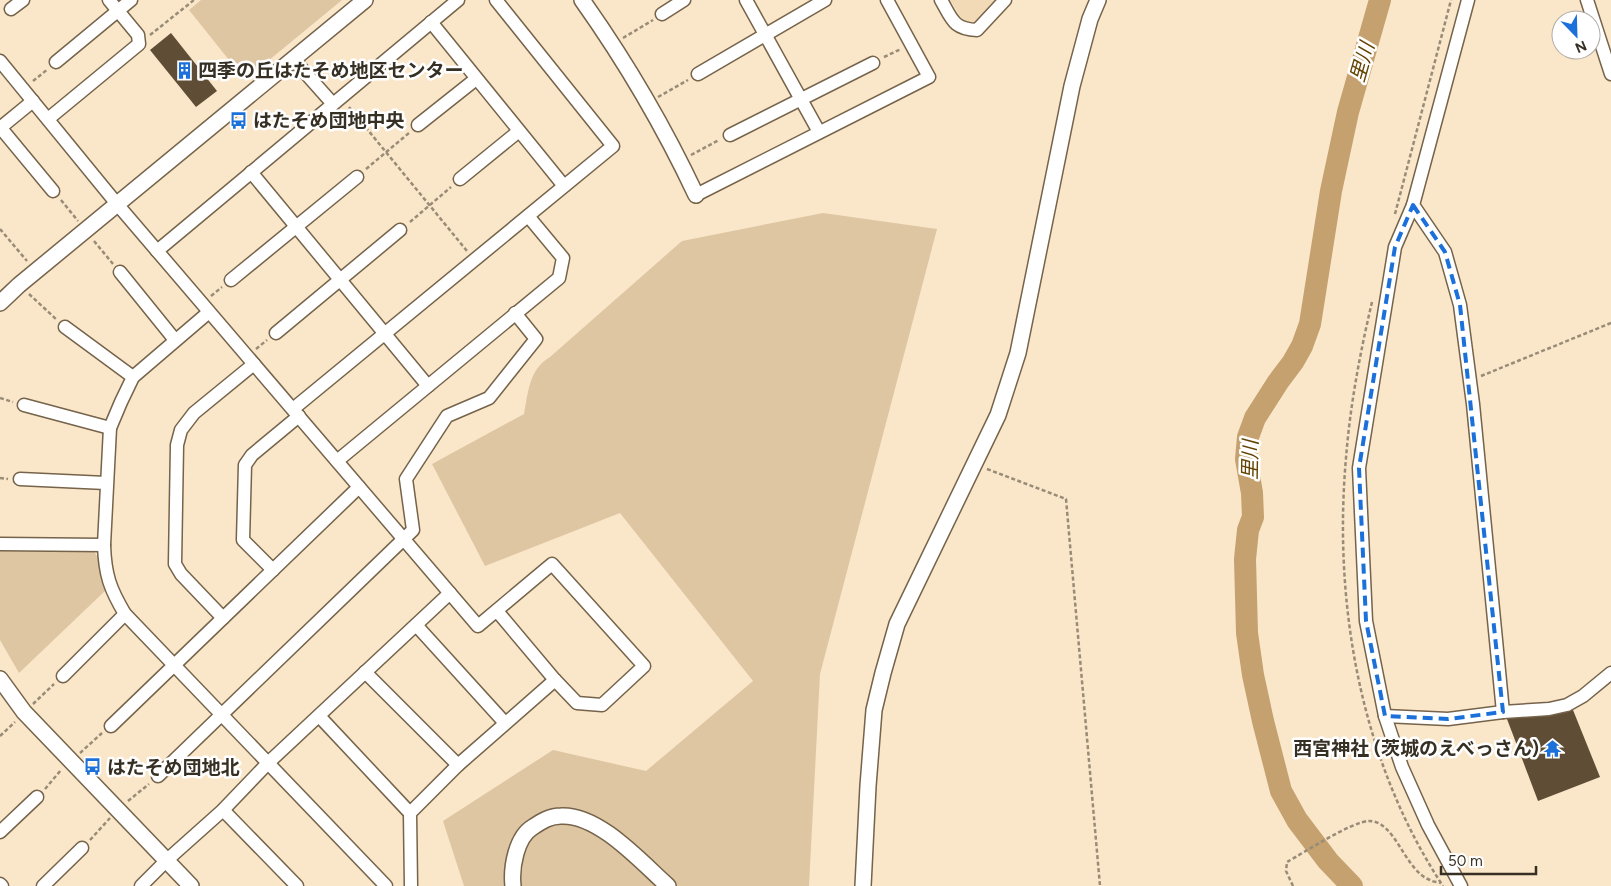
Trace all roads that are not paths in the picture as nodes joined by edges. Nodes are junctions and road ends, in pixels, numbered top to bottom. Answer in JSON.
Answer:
{"nodes":[{"id":1,"x":23,"y":0,"type":"edge"},
{"id":2,"x":108,"y":0,"type":"edge"},
{"id":3,"x":131,"y":0,"type":"edge"},
{"id":4,"x":365,"y":0,"type":"edge"},
{"id":5,"x":458,"y":0,"type":"edge"},
{"id":6,"x":496,"y":0,"type":"edge"},
{"id":7,"x":582,"y":0,"type":"edge"},
{"id":8,"x":684,"y":0,"type":"edge"},
{"id":9,"x":746,"y":0,"type":"edge"},
{"id":10,"x":825,"y":0,"type":"edge"},
{"id":11,"x":887,"y":0,"type":"edge"},
{"id":12,"x":941,"y":0,"type":"edge"},
{"id":13,"x":1005,"y":0,"type":"edge"},
{"id":14,"x":1098,"y":0,"type":"edge"},
{"id":15,"x":1468,"y":0,"type":"edge"},
{"id":16,"x":1587,"y":0,"type":"edge"},
{"id":17,"x":11,"y":10,"type":"dead end"},
{"id":18,"x":118,"y":11,"type":"junction"},
{"id":19,"x":662,"y":14,"type":"road end"},
{"id":20,"x":432,"y":22,"type":"junction"},
{"id":21,"x":766,"y":33,"type":"junction"},
{"id":22,"x":0,"y":60,"type":"edge"},
{"id":23,"x":293,"y":60,"type":"junction"},
{"id":24,"x":56,"y":62,"type":"road end"},
{"id":25,"x":873,"y":63,"type":"road end"},
{"id":26,"x":698,"y":74,"type":"road end"},
{"id":27,"x":1611,"y":74,"type":"edge"},
{"id":28,"x":476,"y":78,"type":"junction"},
{"id":29,"x":801,"y":99,"type":"junction"},
{"id":30,"x":33,"y":101,"type":"junction"},
{"id":31,"x":337,"y":101,"type":"junction"},
{"id":32,"x":48,"y":119,"type":"junction"},
{"id":33,"x":418,"y":125,"type":"road end"},
{"id":34,"x":0,"y":127,"type":"edge"},
{"id":35,"x":519,"y":131,"type":"junction"},
{"id":36,"x":819,"y":132,"type":"junction"},
{"id":37,"x":730,"y":135,"type":"road end"},
{"id":38,"x":251,"y":172,"type":"junction"},
{"id":39,"x":357,"y":177,"type":"road end"},
{"id":40,"x":460,"y":179,"type":"road end"},
{"id":41,"x":564,"y":186,"type":"junction"},
{"id":42,"x":53,"y":191,"type":"road end"},
{"id":43,"x":696,"y":195,"type":"joint"},
{"id":44,"x":117,"y":204,"type":"junction"},
{"id":45,"x":1412,"y":205,"type":"junction"},
{"id":46,"x":528,"y":216,"type":"junction"},
{"id":47,"x":296,"y":226,"type":"junction"},
{"id":48,"x":400,"y":230,"type":"road end"},
{"id":49,"x":157,"y":251,"type":"junction"},
{"id":50,"x":120,"y":272,"type":"road end"},
{"id":51,"x":231,"y":280,"type":"road end"},
{"id":52,"x":340,"y":280,"type":"junction"},
{"id":53,"x":0,"y":303,"type":"edge"},
{"id":54,"x":206,"y":307,"type":"junction"},
{"id":55,"x":515,"y":313,"type":"junction"},
{"id":56,"x":65,"y":327,"type":"road end"},
{"id":57,"x":276,"y":333,"type":"road end"},
{"id":58,"x":385,"y":334,"type":"junction"},
{"id":59,"x":175,"y":340,"type":"junction"},
{"id":60,"x":251,"y":360,"type":"junction"},
{"id":61,"x":133,"y":377,"type":"junction"},
{"id":62,"x":428,"y":386,"type":"junction"},
{"id":63,"x":24,"y":405,"type":"dead end"},
{"id":64,"x":296,"y":413,"type":"junction"},
{"id":65,"x":110,"y":428,"type":"junction"},
{"id":66,"x":337,"y":461,"type":"junction"},
{"id":67,"x":20,"y":479,"type":"dead end"},
{"id":68,"x":106,"y":483,"type":"junction"},
{"id":69,"x":359,"y":487,"type":"junction"},
{"id":70,"x":403,"y":538,"type":"junction"},
{"id":71,"x":0,"y":544,"type":"edge"},
{"id":72,"x":104,"y":546,"type":"junction"},
{"id":73,"x":273,"y":570,"type":"junction"},
{"id":74,"x":450,"y":593,"type":"junction"},
{"id":75,"x":497,"y":611,"type":"junction"},
{"id":76,"x":125,"y":614,"type":"junction"},
{"id":77,"x":223,"y":618,"type":"junction"},
{"id":78,"x":416,"y":625,"type":"junction"},
{"id":79,"x":175,"y":665,"type":"junction"},
{"id":80,"x":365,"y":672,"type":"junction"},
{"id":81,"x":1611,"y":673,"type":"edge"},
{"id":82,"x":63,"y":676,"type":"road end"},
{"id":83,"x":0,"y":679,"type":"edge"},
{"id":84,"x":555,"y":680,"type":"junction"},
{"id":85,"x":1504,"y":712,"type":"junction"},
{"id":86,"x":221,"y":715,"type":"junction"},
{"id":87,"x":319,"y":716,"type":"junction"},
{"id":88,"x":1385,"y":716,"type":"junction"},
{"id":89,"x":506,"y":723,"type":"junction"},
{"id":90,"x":111,"y":726,"type":"road end"},
{"id":91,"x":268,"y":763,"type":"junction"},
{"id":92,"x":458,"y":765,"type":"junction"},
{"id":93,"x":158,"y":776,"type":"road end"},
{"id":94,"x":37,"y":797,"type":"road end"},
{"id":95,"x":223,"y":810,"type":"junction"},
{"id":96,"x":410,"y":814,"type":"junction"},
{"id":97,"x":0,"y":832,"type":"edge"},
{"id":98,"x":82,"y":848,"type":"road end"},
{"id":99,"x":167,"y":860,"type":"junction"},
{"id":100,"x":43,"y":886,"type":"edge"},
{"id":101,"x":141,"y":886,"type":"edge"},
{"id":102,"x":191,"y":886,"type":"edge"},
{"id":103,"x":297,"y":886,"type":"edge"},
{"id":104,"x":386,"y":886,"type":"edge"},
{"id":105,"x":411,"y":886,"type":"edge"},
{"id":106,"x":513,"y":886,"type":"edge"},
{"id":107,"x":668,"y":886,"type":"edge"},
{"id":108,"x":863,"y":886,"type":"edge"},
{"id":109,"x":1461,"y":886,"type":"edge"}],
"edges":[{"from":1,"to":17,"type":"street"},
{"from":2,"to":18,"type":"street"},
{"from":3,"to":18,"type":"street"},
{"from":4,"to":23,"type":"street"},
{"from":5,"to":20,"type":"street"},
{"from":6,"to":41,"type":"street"},
{"from":7,"to":43,"type":"street"},
{"from":8,"to":19,"type":"street"},
{"from":9,"to":21,"type":"street"},
{"from":10,"to":21,"type":"street"},
{"from":11,"to":36,"type":"street"},
{"from":12,"to":13,"type":"street"},
{"from":14,"to":108,"type":"street"},
{"from":15,"to":45,"type":"street"},
{"from":16,"to":27,"type":"street"},
{"from":18,"to":24,"type":"street"},
{"from":18,"to":32,"type":"street"},
{"from":20,"to":28,"type":"street"},
{"from":20,"to":31,"type":"street"},
{"from":21,"to":26,"type":"street"},
{"from":21,"to":29,"type":"street"},
{"from":22,"to":30,"type":"street"},
{"from":23,"to":31,"type":"street"},
{"from":23,"to":44,"type":"street"},
{"from":25,"to":29,"type":"street"},
{"from":28,"to":33,"type":"street"},
{"from":28,"to":35,"type":"street"},
{"from":29,"to":36,"type":"street"},
{"from":29,"to":37,"type":"street"},
{"from":30,"to":32,"type":"street"},
{"from":30,"to":34,"type":"street"},
{"from":31,"to":38,"type":"street"},
{"from":32,"to":44,"type":"street"},
{"from":34,"to":42,"type":"street"},
{"from":35,"to":40,"type":"street"},
{"from":35,"to":41,"type":"street"},
{"from":36,"to":43,"type":"street"},
{"from":38,"to":47,"type":"street"},
{"from":38,"to":49,"type":"street"},
{"from":39,"to":47,"type":"street"},
{"from":41,"to":46,"type":"street"},
{"from":44,"to":49,"type":"street"},
{"from":44,"to":53,"type":"street"},
{"from":45,"to":85,"type":"street"},
{"from":45,"to":88,"type":"street"},
{"from":46,"to":55,"type":"street"},
{"from":46,"to":58,"type":"street"},
{"from":47,"to":51,"type":"street"},
{"from":47,"to":52,"type":"street"},
{"from":48,"to":52,"type":"street"},
{"from":49,"to":54,"type":"street"},
{"from":50,"to":59,"type":"street"},
{"from":52,"to":57,"type":"street"},
{"from":52,"to":58,"type":"street"},
{"from":54,"to":59,"type":"street"},
{"from":54,"to":60,"type":"street"},
{"from":55,"to":62,"type":"street"},
{"from":55,"to":70,"type":"street"},
{"from":56,"to":61,"type":"street"},
{"from":58,"to":62,"type":"street"},
{"from":58,"to":64,"type":"street"},
{"from":59,"to":61,"type":"street"},
{"from":60,"to":64,"type":"street"},
{"from":60,"to":77,"type":"street"},
{"from":61,"to":65,"type":"street"},
{"from":62,"to":66,"type":"street"},
{"from":63,"to":65,"type":"street"},
{"from":64,"to":66,"type":"street"},
{"from":64,"to":73,"type":"street"},
{"from":65,"to":68,"type":"street"},
{"from":66,"to":69,"type":"street"},
{"from":67,"to":68,"type":"street"},
{"from":68,"to":72,"type":"street"},
{"from":69,"to":70,"type":"street"},
{"from":69,"to":73,"type":"street"},
{"from":70,"to":74,"type":"street"},
{"from":70,"to":86,"type":"street"},
{"from":71,"to":72,"type":"street"},
{"from":72,"to":76,"type":"street"},
{"from":73,"to":77,"type":"street"},
{"from":74,"to":75,"type":"street"},
{"from":74,"to":78,"type":"street"},
{"from":75,"to":84,"type":"street"},
{"from":75,"to":84,"type":"street"},
{"from":76,"to":79,"type":"street"},
{"from":76,"to":82,"type":"street"},
{"from":77,"to":79,"type":"street"},
{"from":78,"to":80,"type":"street"},
{"from":78,"to":89,"type":"street"},
{"from":79,"to":86,"type":"street"},
{"from":79,"to":90,"type":"street"},
{"from":80,"to":87,"type":"street"},
{"from":80,"to":92,"type":"street"},
{"from":81,"to":85,"type":"street"},
{"from":83,"to":99,"type":"street"},
{"from":84,"to":89,"type":"street"},
{"from":85,"to":88,"type":"street"},
{"from":86,"to":91,"type":"street"},
{"from":86,"to":93,"type":"street"},
{"from":87,"to":91,"type":"street"},
{"from":87,"to":96,"type":"street"},
{"from":88,"to":109,"type":"street"},
{"from":89,"to":92,"type":"street"},
{"from":91,"to":95,"type":"street"},
{"from":91,"to":104,"type":"street"},
{"from":92,"to":96,"type":"street"},
{"from":94,"to":97,"type":"street"},
{"from":95,"to":99,"type":"street"},
{"from":95,"to":103,"type":"street"},
{"from":96,"to":105,"type":"street"},
{"from":98,"to":100,"type":"street"},
{"from":99,"to":101,"type":"street"},
{"from":99,"to":102,"type":"street"},
{"from":106,"to":107,"type":"street"}]}
